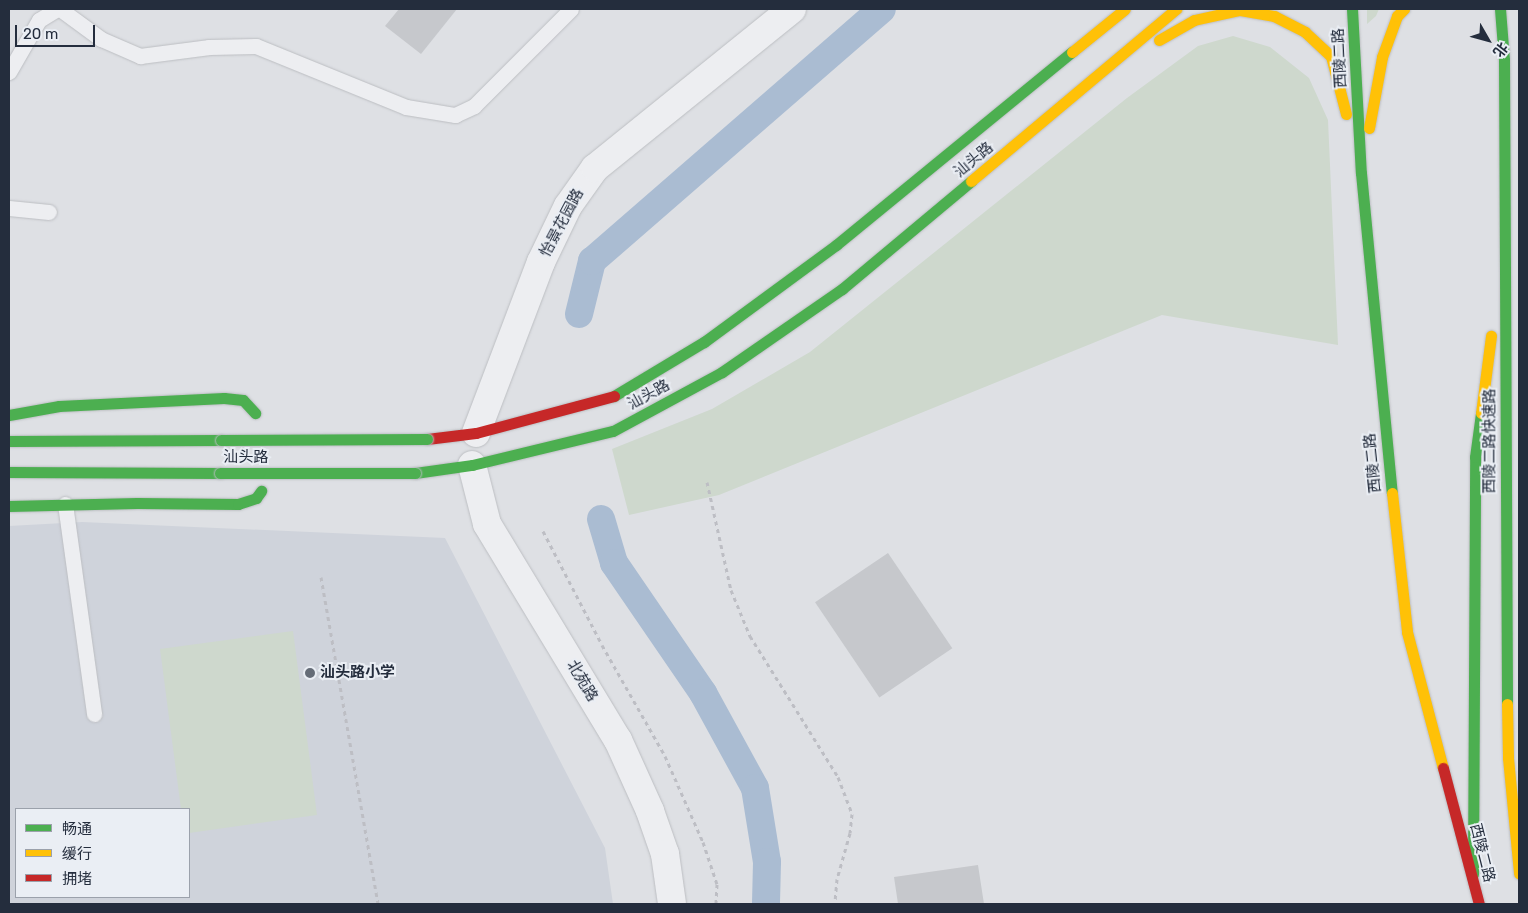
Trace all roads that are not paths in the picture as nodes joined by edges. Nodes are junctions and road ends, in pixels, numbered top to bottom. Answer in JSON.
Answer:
{"nodes":[{"id":1,"x":58,"y":9,"type":"edge"},
{"id":2,"x":571,"y":9,"type":"edge"},
{"id":3,"x":792,"y":9,"type":"edge"},
{"id":4,"x":1124,"y":9,"type":"edge"},
{"id":5,"x":1176,"y":9,"type":"edge"},
{"id":6,"x":1352,"y":9,"type":"edge"},
{"id":7,"x":1404,"y":9,"type":"edge"},
{"id":8,"x":1500,"y":9,"type":"edge"},
{"id":9,"x":1105,"y":70,"type":"junction"},
{"id":10,"x":9,"y":72,"type":"edge"},
{"id":11,"x":1361,"y":174,"type":"junction"},
{"id":12,"x":9,"y":208,"type":"edge"},
{"id":13,"x":49,"y":212,"type":"dead end"},
{"id":14,"x":1505,"y":228,"type":"junction"},
{"id":15,"x":255,"y":413,"type":"dead end"},
{"id":16,"x":9,"y":415,"type":"edge"},
{"id":17,"x":476,"y":433,"type":"junction"},
{"id":18,"x":9,"y":441,"type":"edge"},
{"id":19,"x":472,"y":465,"type":"junction"},
{"id":20,"x":9,"y":472,"type":"edge"},
{"id":21,"x":261,"y":491,"type":"dead end"},
{"id":22,"x":65,"y":504,"type":"junction"},
{"id":23,"x":9,"y":506,"type":"edge"},
{"id":24,"x":94,"y":714,"type":"dead end"},
{"id":25,"x":1519,"y":873,"type":"edge"},
{"id":26,"x":1473,"y":874,"type":"junction"},
{"id":27,"x":672,"y":904,"type":"edge"},
{"id":28,"x":1479,"y":904,"type":"edge"}],
"edges":[{"from":1,"to":2,"type":"lane"},
{"from":1,"to":10,"type":"lane"},
{"from":3,"to":17,"type":"street","name":"怡景花园路"},
{"from":4,"to":17,"type":"main road","name":"汕头路"},
{"from":5,"to":9,"type":"main road","name":"汕头路"},
{"from":6,"to":11,"type":"main road","name":"西陵二路"},
{"from":7,"to":11,"type":"main road"},
{"from":8,"to":14,"type":"main road","name":"西陵二路快速路"},
{"from":9,"to":11,"type":"main road"},
{"from":9,"to":19,"type":"main road","name":"汕头路"},
{"from":11,"to":26,"type":"main road","name":"西陵二路"},
{"from":12,"to":13,"type":"lane"},
{"from":14,"to":25,"type":"main road","name":"西陵二路快速路"},
{"from":14,"to":26,"type":"main road"},
{"from":15,"to":16,"type":"main road"},
{"from":17,"to":18,"type":"main road","name":"汕头路","bridge":true},
{"from":19,"to":20,"type":"main road","name":"汕头路","bridge":true},
{"from":19,"to":27,"type":"street","name":"北苑路"},
{"from":21,"to":22,"type":"main road"},
{"from":22,"to":23,"type":"main road"},
{"from":22,"to":24,"type":"lane"},
{"from":26,"to":28,"type":"main road","name":"西陵二路"}]}
